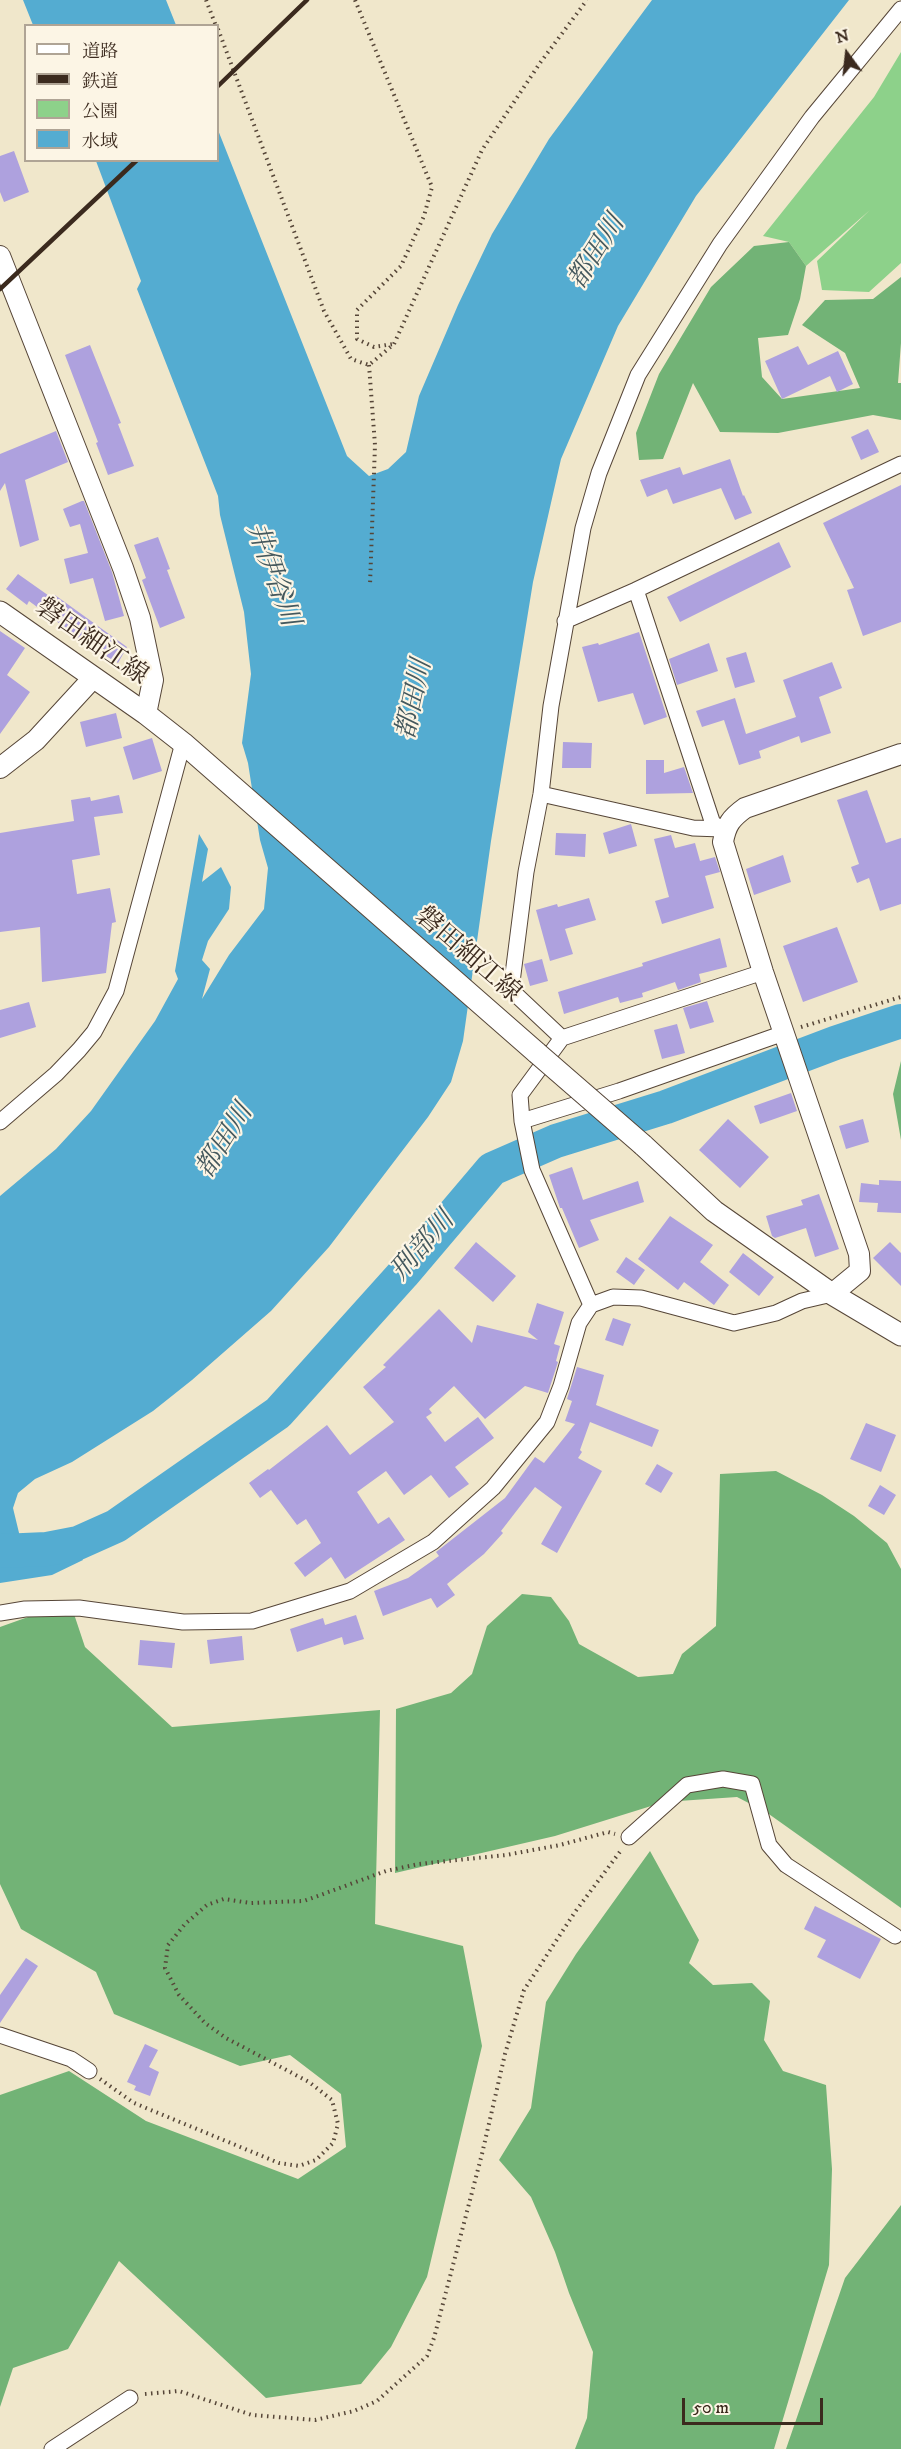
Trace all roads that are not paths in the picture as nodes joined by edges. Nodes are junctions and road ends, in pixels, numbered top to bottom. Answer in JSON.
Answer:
{"nodes":[{"id":1,"x":901,"y":9,"type":"edge"},
{"id":2,"x":2,"y":266,"type":"edge"},
{"id":3,"x":901,"y":464,"type":"edge"},
{"id":4,"x":636,"y":590,"type":"junction"},
{"id":5,"x":0,"y":612,"type":"edge"},
{"id":6,"x":566,"y":621,"type":"junction"},
{"id":7,"x":93,"y":678,"type":"junction"},
{"id":8,"x":146,"y":714,"type":"junction"},
{"id":9,"x":189,"y":748,"type":"junction"},
{"id":10,"x":901,"y":754,"type":"edge"},
{"id":11,"x":0,"y":768,"type":"edge"},
{"id":12,"x":541,"y":794,"type":"junction"},
{"id":13,"x":725,"y":829,"type":"junction"},
{"id":14,"x":763,"y":972,"type":"junction"},
{"id":15,"x":784,"y":1033,"type":"junction"},
{"id":16,"x":562,"y":1038,"type":"junction"},
{"id":17,"x":0,"y":1122,"type":"edge"},
{"id":18,"x":523,"y":1125,"type":"junction"},
{"id":19,"x":832,"y":1294,"type":"junction"},
{"id":20,"x":591,"y":1305,"type":"junction"},
{"id":21,"x":901,"y":1335,"type":"edge"},
{"id":22,"x":0,"y":1613,"type":"edge"},
{"id":23,"x":629,"y":1837,"type":"road end"},
{"id":24,"x":895,"y":1936,"type":"dead end"},
{"id":25,"x":0,"y":2035,"type":"edge"},
{"id":26,"x":88,"y":2071,"type":"road end"},
{"id":27,"x":130,"y":2398,"type":"road end"},
{"id":28,"x":52,"y":2449,"type":"edge"}],
"edges":[{"from":1,"to":6,"type":"street"},
{"from":2,"to":8,"type":"street"},
{"from":3,"to":4,"type":"street"},
{"from":4,"to":6,"type":"street"},
{"from":4,"to":13,"type":"street"},
{"from":5,"to":7,"type":"main road","name":"磐田細江線"},
{"from":6,"to":12,"type":"street"},
{"from":7,"to":8,"type":"main road","name":"磐田細江線"},
{"from":7,"to":11,"type":"street"},
{"from":8,"to":9,"type":"main road","name":"磐田細江線"},
{"from":9,"to":17,"type":"street"},
{"from":9,"to":19,"type":"main road","name":"磐田細江線","bridge":true},
{"from":10,"to":13,"type":"street"},
{"from":12,"to":13,"type":"street"},
{"from":12,"to":16,"type":"street"},
{"from":13,"to":14,"type":"street"},
{"from":14,"to":15,"type":"street"},
{"from":14,"to":16,"type":"street"},
{"from":15,"to":18,"type":"street"},
{"from":15,"to":19,"type":"street"},
{"from":16,"to":18,"type":"street"},
{"from":18,"to":20,"type":"street"},
{"from":19,"to":20,"type":"street"},
{"from":19,"to":21,"type":"main road","name":"磐田細江線"},
{"from":20,"to":22,"type":"street"},
{"from":23,"to":24,"type":"street"},
{"from":25,"to":26,"type":"street"},
{"from":27,"to":28,"type":"street"}]}
